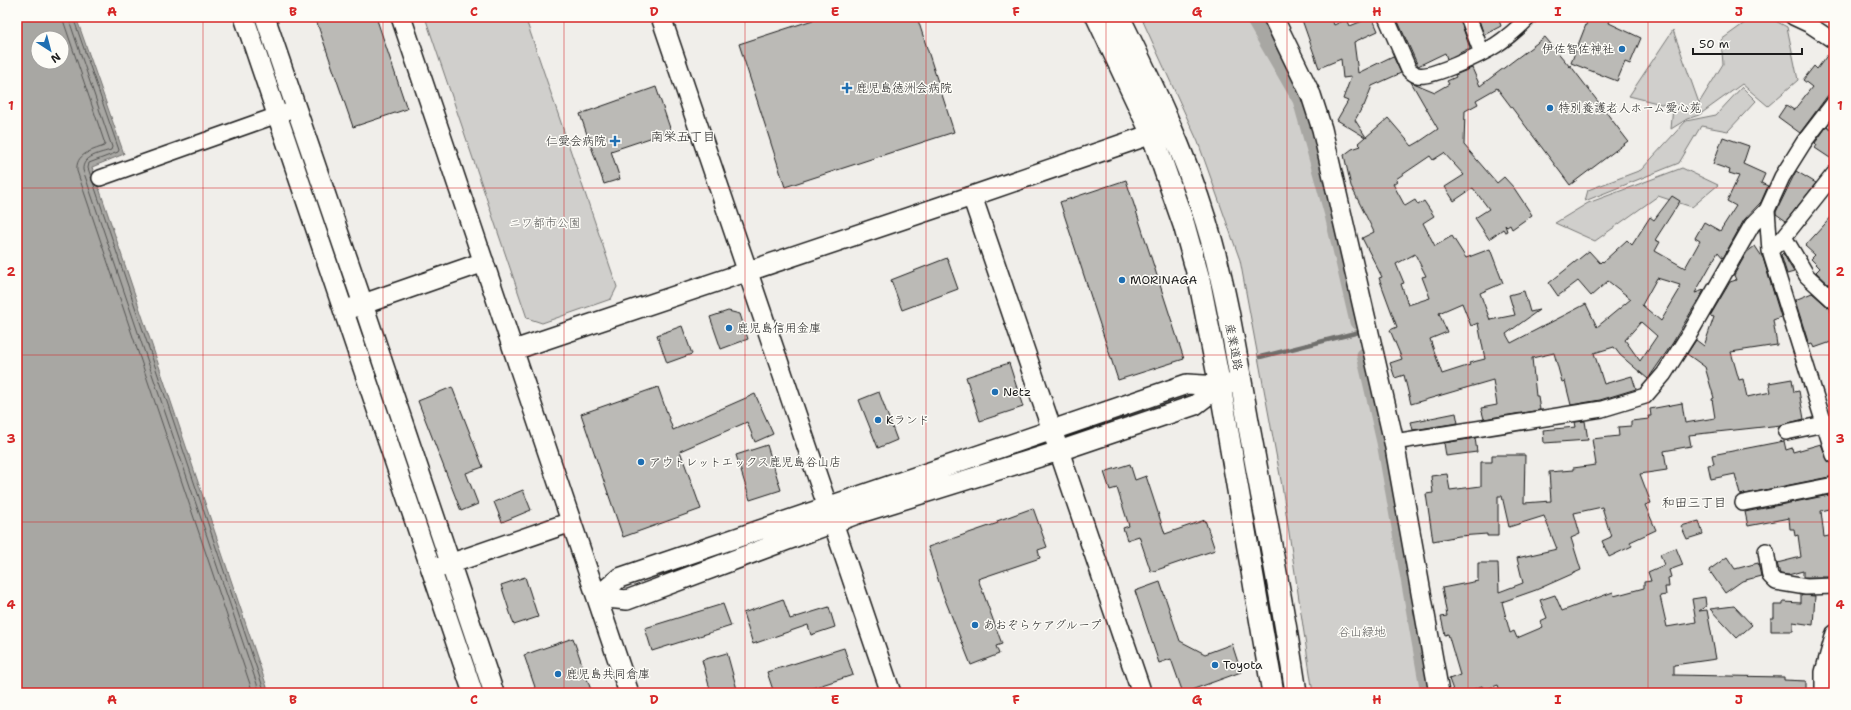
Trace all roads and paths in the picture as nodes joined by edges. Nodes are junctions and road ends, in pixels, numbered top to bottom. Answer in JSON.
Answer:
{"nodes":[{"id":1,"x":244,"y":17,"type":"edge"},
{"id":2,"x":264,"y":17,"type":"edge"},
{"id":3,"x":401,"y":17,"type":"edge"},
{"id":4,"x":661,"y":17,"type":"edge"},
{"id":5,"x":1097,"y":17,"type":"edge"},
{"id":6,"x":1119,"y":17,"type":"edge"},
{"id":7,"x":1273,"y":17,"type":"edge"},
{"id":8,"x":1386,"y":17,"type":"edge"},
{"id":9,"x":1468,"y":17,"type":"edge"},
{"id":10,"x":1529,"y":17,"type":"edge"},
{"id":11,"x":1793,"y":17,"type":"edge"},
{"id":12,"x":1834,"y":41,"type":"edge"},
{"id":13,"x":1482,"y":53,"type":"junction"},
{"id":14,"x":1834,"y":103,"type":"edge"},
{"id":15,"x":295,"y":109,"type":"junction"},
{"id":16,"x":277,"y":115,"type":"junction"},
{"id":17,"x":1152,"y":134,"type":"junction"},
{"id":18,"x":1834,"y":174,"type":"edge"},
{"id":19,"x":100,"y":178,"type":"dead end"},
{"id":20,"x":972,"y":196,"type":"junction"},
{"id":21,"x":1767,"y":210,"type":"junction"},
{"id":22,"x":1784,"y":237,"type":"junction"},
{"id":23,"x":1770,"y":251,"type":"junction"},
{"id":24,"x":484,"y":262,"type":"junction"},
{"id":25,"x":748,"y":271,"type":"junction"},
{"id":26,"x":1834,"y":301,"type":"edge"},
{"id":27,"x":364,"y":304,"type":"junction"},
{"id":28,"x":343,"y":312,"type":"junction"},
{"id":29,"x":514,"y":350,"type":"junction"},
{"id":30,"x":1241,"y":382,"type":"junction"},
{"id":31,"x":1220,"y":386,"type":"junction"},
{"id":32,"x":1824,"y":424,"type":"junction"},
{"id":33,"x":1052,"y":429,"type":"junction"},
{"id":34,"x":1786,"y":432,"type":"dead end"},
{"id":35,"x":1394,"y":442,"type":"junction"},
{"id":36,"x":1059,"y":451,"type":"junction"},
{"id":37,"x":1834,"y":455,"type":"edge"},
{"id":38,"x":1834,"y":485,"type":"edge"},
{"id":39,"x":1743,"y":503,"type":"dead end"},
{"id":40,"x":831,"y":514,"type":"junction"},
{"id":41,"x":571,"y":522,"type":"junction"},
{"id":42,"x":1766,"y":551,"type":"dead end"},
{"id":43,"x":450,"y":564,"type":"junction"},
{"id":44,"x":432,"y":570,"type":"junction"},
{"id":45,"x":1834,"y":586,"type":"edge"},
{"id":46,"x":597,"y":598,"type":"junction"},
{"id":47,"x":1834,"y":632,"type":"edge"},
{"id":48,"x":473,"y":693,"type":"edge"},
{"id":49,"x":494,"y":693,"type":"edge"},
{"id":50,"x":629,"y":693,"type":"edge"},
{"id":51,"x":891,"y":693,"type":"edge"},
{"id":52,"x":1139,"y":693,"type":"edge"},
{"id":53,"x":1273,"y":693,"type":"edge"},
{"id":54,"x":1296,"y":693,"type":"edge"},
{"id":55,"x":1439,"y":693,"type":"edge"},
{"id":56,"x":1823,"y":693,"type":"edge"}],
"edges":[{"from":1,"to":16,"type":"street"},
{"from":2,"to":15,"type":"street"},
{"from":3,"to":24,"type":"street"},
{"from":4,"to":25,"type":"street"},
{"from":5,"to":17,"type":"main road","name":"産業道路"},
{"from":6,"to":30,"type":"main road","name":"産業道路"},
{"from":7,"to":35,"type":"street"},
{"from":8,"to":13,"type":"street"},
{"from":9,"to":13,"type":"street"},
{"from":10,"to":13,"type":"street"},
{"from":11,"to":12,"type":"street"},
{"from":14,"to":21,"type":"street"},
{"from":15,"to":16,"type":"street"},
{"from":15,"to":27,"type":"street"},
{"from":16,"to":19,"type":"street"},
{"from":16,"to":28,"type":"street"},
{"from":17,"to":20,"type":"street"},
{"from":17,"to":31,"type":"main road","name":"産業道路"},
{"from":18,"to":22,"type":"street"},
{"from":20,"to":25,"type":"street"},
{"from":20,"to":33,"type":"street"},
{"from":21,"to":23,"type":"street"},
{"from":21,"to":35,"type":"street"},
{"from":22,"to":23,"type":"street"},
{"from":22,"to":26,"type":"street"},
{"from":23,"to":32,"type":"street"},
{"from":24,"to":27,"type":"street"},
{"from":24,"to":29,"type":"street"},
{"from":25,"to":29,"type":"street"},
{"from":25,"to":40,"type":"street"},
{"from":27,"to":28,"type":"street"},
{"from":27,"to":43,"type":"street"},
{"from":28,"to":44,"type":"street"},
{"from":29,"to":41,"type":"street"},
{"from":30,"to":31,"type":"street"},
{"from":30,"to":54,"type":"main road","name":"産業道路"},
{"from":31,"to":33,"type":"street"},
{"from":31,"to":36,"type":"street"},
{"from":31,"to":53,"type":"main road","name":"産業道路"},
{"from":32,"to":34,"type":"street"},
{"from":32,"to":37,"type":"street"},
{"from":33,"to":36,"type":"street"},
{"from":33,"to":40,"type":"street"},
{"from":35,"to":55,"type":"street"},
{"from":36,"to":40,"type":"street"},
{"from":36,"to":52,"type":"street"},
{"from":38,"to":39,"type":"street"},
{"from":40,"to":46,"type":"street"},
{"from":40,"to":51,"type":"street"},
{"from":41,"to":43,"type":"street"},
{"from":41,"to":46,"type":"street"},
{"from":42,"to":45,"type":"street"},
{"from":43,"to":44,"type":"street"},
{"from":43,"to":49,"type":"street"},
{"from":44,"to":48,"type":"street"},
{"from":46,"to":50,"type":"street"},
{"from":47,"to":56,"type":"street"}]}
